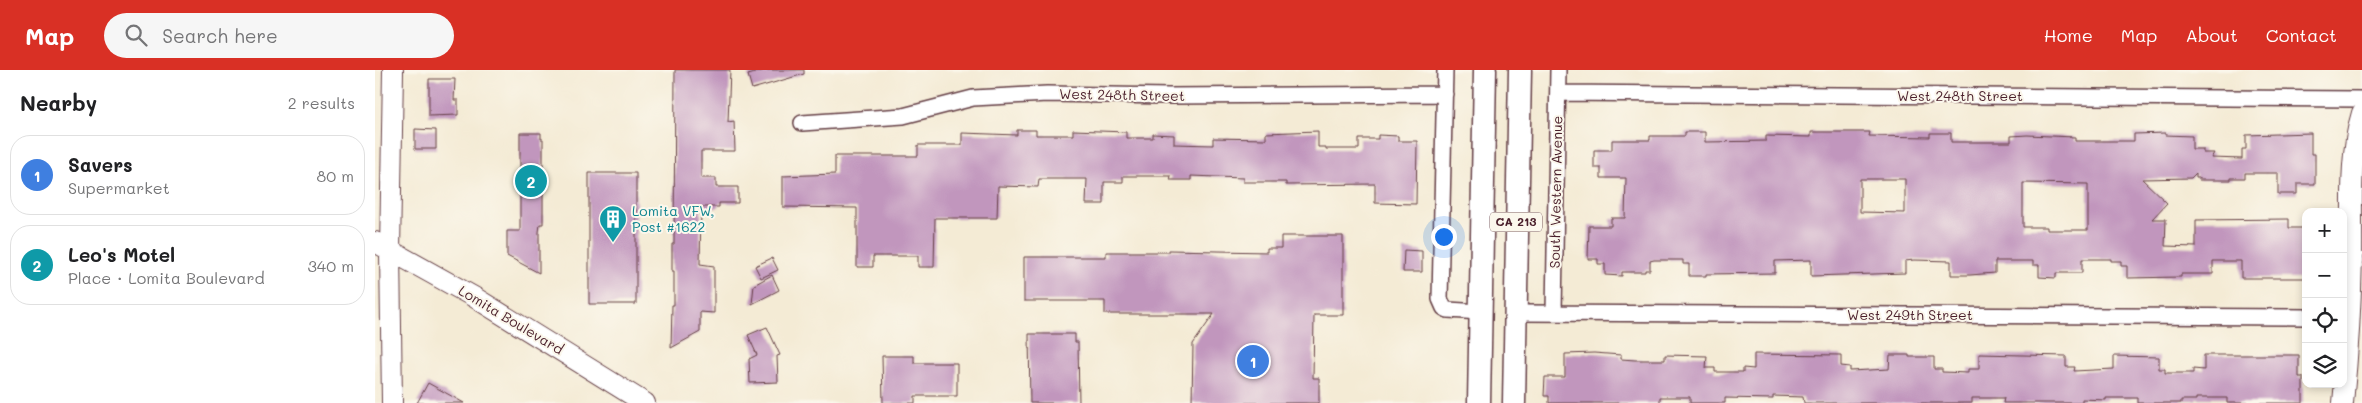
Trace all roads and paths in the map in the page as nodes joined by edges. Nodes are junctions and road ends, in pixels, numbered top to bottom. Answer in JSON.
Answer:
{"nodes":[{"id":1,"x":393,"y":70,"type":"edge"},
{"id":2,"x":1445,"y":70,"type":"edge"},
{"id":3,"x":1485,"y":70,"type":"edge"},
{"id":4,"x":1519,"y":70,"type":"edge"},
{"id":5,"x":1558,"y":70,"type":"edge"},
{"id":6,"x":1558,"y":93,"type":"junction"},
{"id":7,"x":1445,"y":94,"type":"junction"},
{"id":8,"x":2362,"y":99,"type":"edge"},
{"id":9,"x":2362,"y":113,"type":"edge"},
{"id":10,"x":802,"y":123,"type":"dead end"},
{"id":11,"x":383,"y":246,"type":"edge"},
{"id":12,"x":1481,"y":312,"type":"junction"},
{"id":13,"x":1515,"y":313,"type":"junction"},
{"id":14,"x":1554,"y":313,"type":"junction"},
{"id":15,"x":2302,"y":317,"type":"edge"},
{"id":16,"x":2347,"y":318,"type":"edge"},
{"id":17,"x":2346,"y":343,"type":"edge"},
{"id":18,"x":392,"y":403,"type":"edge"},
{"id":19,"x":645,"y":403,"type":"edge"},
{"id":20,"x":1479,"y":403,"type":"edge"},
{"id":21,"x":1514,"y":403,"type":"edge"},
{"id":22,"x":2343,"y":403,"type":"edge"}],
"edges":[{"from":1,"to":11,"type":"street"},
{"from":2,"to":7,"type":"street"},
{"from":3,"to":12,"type":"main road","number":"CA 213"},
{"from":4,"to":13,"type":"main road","number":"CA 213"},
{"from":5,"to":6,"type":"street","name":"South Western Avenue"},
{"from":6,"to":8,"type":"street","name":"West 248th Street"},
{"from":6,"to":14,"type":"street","name":"South Western Avenue"},
{"from":7,"to":10,"type":"street","name":"West 248th Street"},
{"from":7,"to":12,"type":"street"},
{"from":9,"to":16,"type":"street"},
{"from":11,"to":18,"type":"street"},
{"from":11,"to":19,"type":"street","name":"Lomita Boulevard"},
{"from":12,"to":20,"type":"main road","number":"CA 213"},
{"from":13,"to":14,"type":"street","name":"West 249th Street"},
{"from":13,"to":21,"type":"main road","number":"CA 213"},
{"from":14,"to":15,"type":"street","name":"West 249th Street"},
{"from":17,"to":22,"type":"street"}]}
